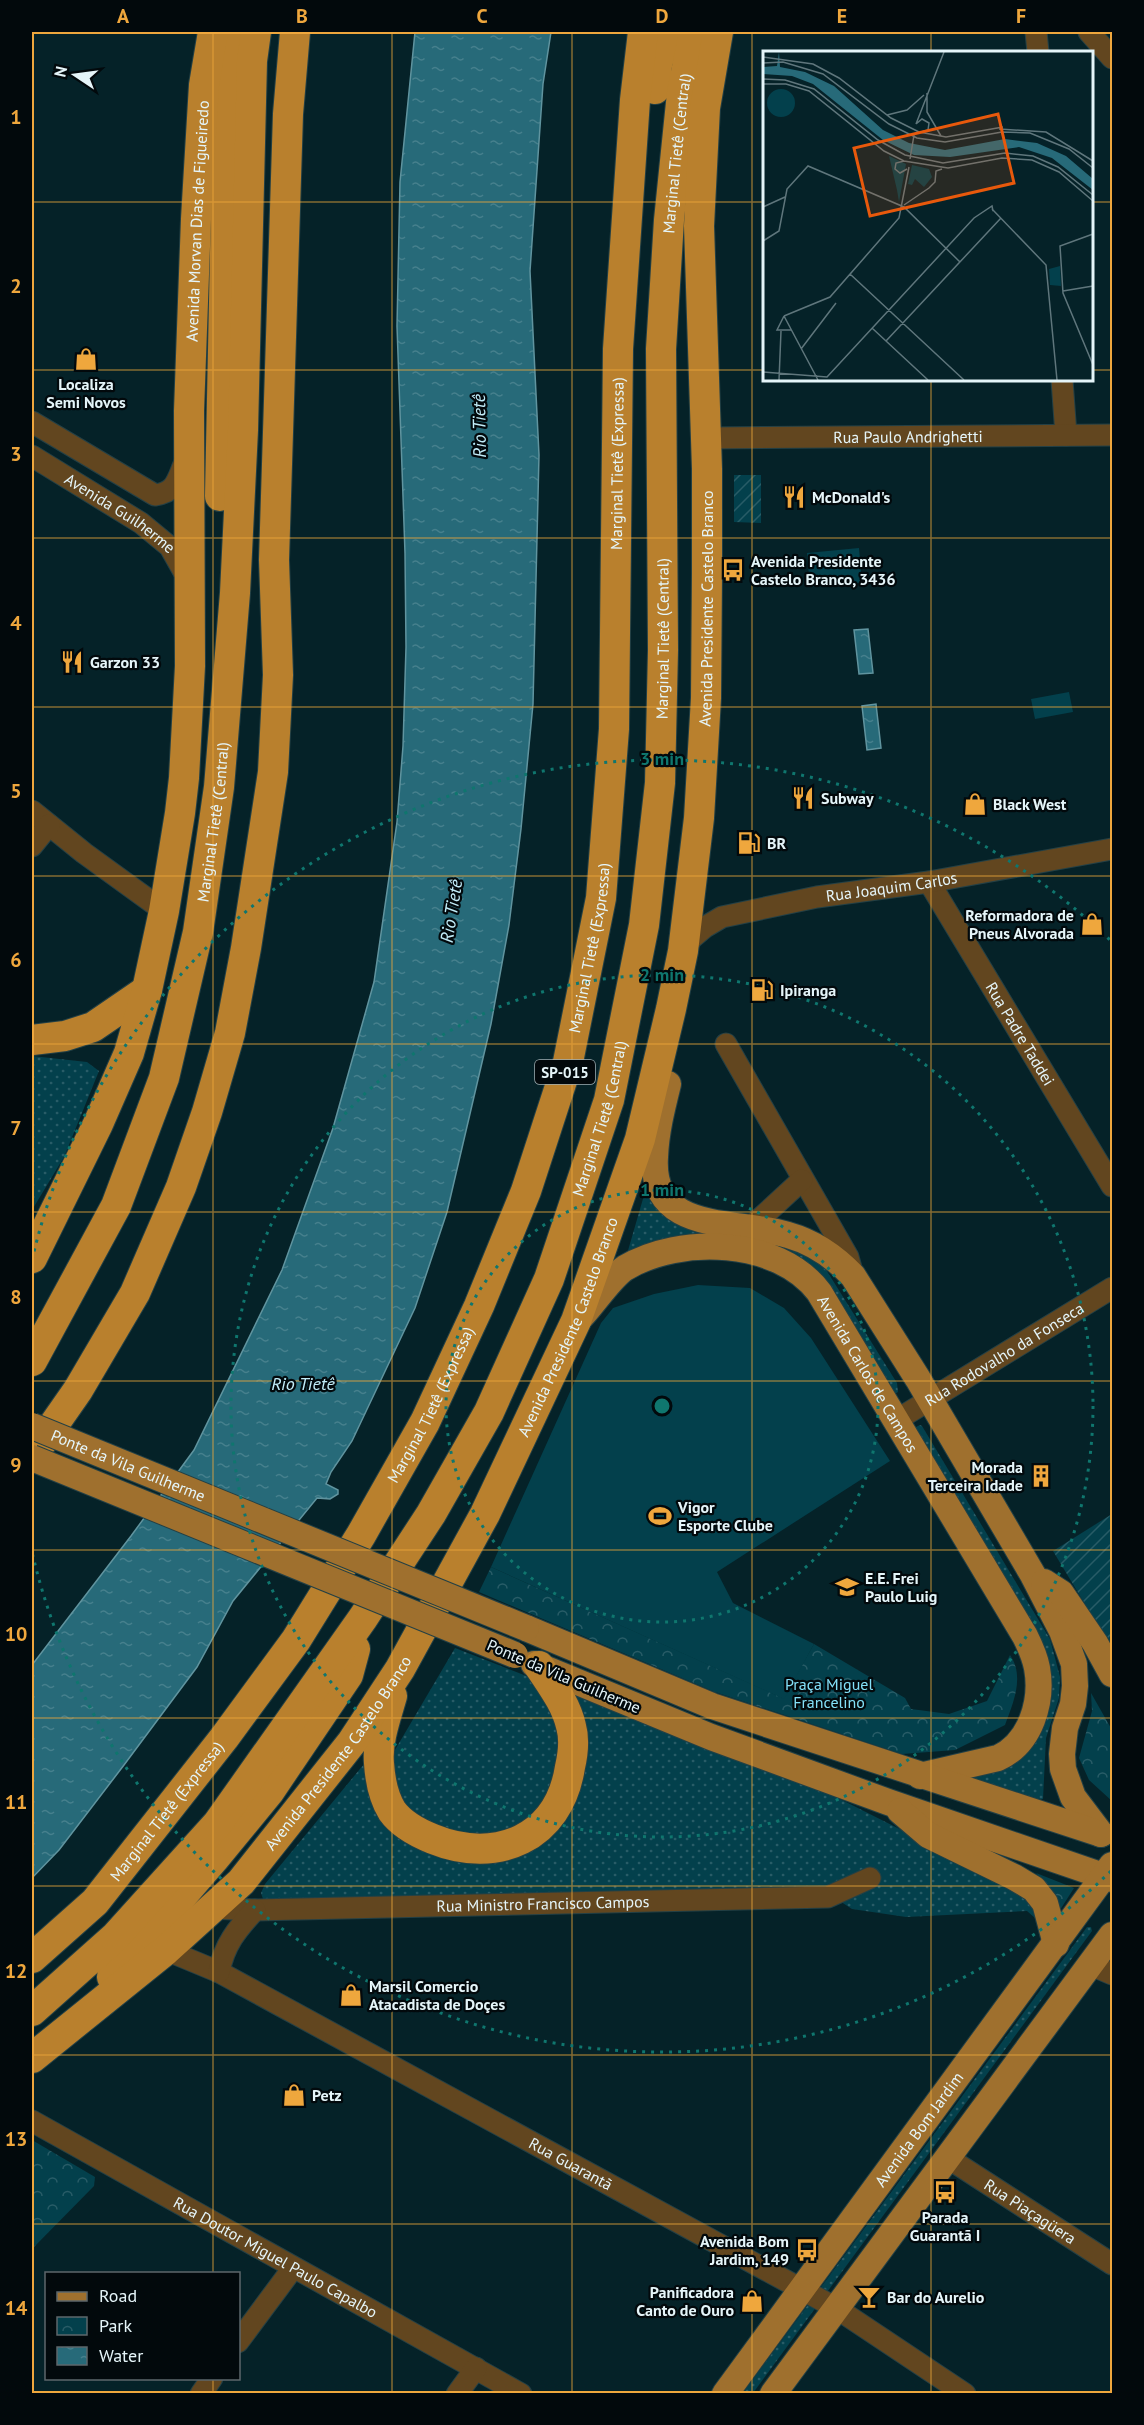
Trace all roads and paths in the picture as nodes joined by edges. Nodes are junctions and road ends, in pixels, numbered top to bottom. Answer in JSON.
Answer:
{"nodes":[{"id":1,"x":213,"y":32,"type":"edge"},
{"id":2,"x":226,"y":32,"type":"edge"},
{"id":3,"x":256,"y":32,"type":"edge"},
{"id":4,"x":295,"y":32,"type":"edge"},
{"id":5,"x":643,"y":32,"type":"edge"},
{"id":6,"x":666,"y":32,"type":"edge"},
{"id":7,"x":694,"y":32,"type":"edge"},
{"id":8,"x":718,"y":32,"type":"edge"},
{"id":9,"x":1036,"y":32,"type":"edge"},
{"id":10,"x":1089,"y":32,"type":"edge"},
{"id":11,"x":1038,"y":51,"type":"edge"},
{"id":12,"x":1113,"y":58,"type":"edge"},
{"id":13,"x":699,"y":226,"type":"junction"},
{"id":14,"x":618,"y":349,"type":"junction"},
{"id":15,"x":1062,"y":381,"type":"edge"},
{"id":16,"x":32,"y":422,"type":"edge"},
{"id":17,"x":51,"y":434,"type":"junction"},
{"id":18,"x":1066,"y":435,"type":"junction"},
{"id":19,"x":1113,"y":435,"type":"edge"},
{"id":20,"x":706,"y":438,"type":"junction"},
{"id":21,"x":189,"y":451,"type":"junction"},
{"id":22,"x":34,"y":457,"type":"edge"},
{"id":23,"x":191,"y":585,"type":"junction"},
{"id":24,"x":236,"y":593,"type":"junction"},
{"id":25,"x":663,"y":650,"type":"junction"},
{"id":26,"x":32,"y":811,"type":"edge"},
{"id":27,"x":48,"y":825,"type":"junction"},
{"id":28,"x":32,"y":846,"type":"edge"},
{"id":29,"x":1113,"y":849,"type":"edge"},
{"id":30,"x":928,"y":882,"type":"junction"},
{"id":31,"x":164,"y":911,"type":"junction"},
{"id":32,"x":683,"y":951,"type":"junction"},
{"id":33,"x":147,"y":990,"type":"junction"},
{"id":34,"x":671,"y":1009,"type":"junction"},
{"id":35,"x":32,"y":1040,"type":"edge"},
{"id":36,"x":726,"y":1044,"type":"dead end"},
{"id":37,"x":802,"y":1180,"type":"junction"},
{"id":38,"x":1113,"y":1186,"type":"edge"},
{"id":39,"x":751,"y":1227,"type":"junction"},
{"id":40,"x":32,"y":1258,"type":"edge"},
{"id":41,"x":853,"y":1276,"type":"junction"},
{"id":42,"x":1113,"y":1288,"type":"edge"},
{"id":43,"x":576,"y":1321,"type":"junction"},
{"id":44,"x":32,"y":1361,"type":"edge"},
{"id":45,"x":929,"y":1399,"type":"junction"},
{"id":46,"x":895,"y":1421,"type":"junction"},
{"id":47,"x":32,"y":1426,"type":"edge"},
{"id":48,"x":32,"y":1457,"type":"edge"},
{"id":49,"x":1033,"y":1575,"type":"junction"},
{"id":50,"x":363,"y":1618,"type":"junction"},
{"id":51,"x":527,"y":1661,"type":"junction"},
{"id":52,"x":400,"y":1669,"type":"junction"},
{"id":53,"x":1113,"y":1674,"type":"edge"},
{"id":54,"x":920,"y":1776,"type":"junction"},
{"id":55,"x":888,"y":1802,"type":"junction"},
{"id":56,"x":1107,"y":1836,"type":"edge"},
{"id":57,"x":1110,"y":1873,"type":"edge"},
{"id":58,"x":870,"y":1878,"type":"dead end"},
{"id":59,"x":211,"y":1908,"type":"junction"},
{"id":60,"x":255,"y":1910,"type":"junction"},
{"id":61,"x":1113,"y":1935,"type":"edge"},
{"id":62,"x":1056,"y":1944,"type":"junction"},
{"id":63,"x":166,"y":1950,"type":"junction"},
{"id":64,"x":32,"y":1958,"type":"edge"},
{"id":65,"x":1102,"y":1969,"type":"edge"},
{"id":66,"x":219,"y":1972,"type":"junction"},
{"id":67,"x":32,"y":2011,"type":"edge"},
{"id":68,"x":88,"y":2012,"type":"junction"},
{"id":69,"x":32,"y":2058,"type":"edge"},
{"id":70,"x":32,"y":2121,"type":"edge"},
{"id":71,"x":948,"y":2158,"type":"junction"},
{"id":72,"x":1113,"y":2264,"type":"edge"},
{"id":73,"x":293,"y":2268,"type":"junction"},
{"id":74,"x":801,"y":2291,"type":"junction"},
{"id":75,"x":836,"y":2308,"type":"junction"},
{"id":76,"x":240,"y":2339,"type":"edge"},
{"id":77,"x":476,"y":2368,"type":"junction"},
{"id":78,"x":211,"y":2380,"type":"edge"},
{"id":79,"x":201,"y":2394,"type":"edge"},
{"id":80,"x":456,"y":2394,"type":"edge"},
{"id":81,"x":521,"y":2394,"type":"edge"},
{"id":82,"x":725,"y":2394,"type":"edge"},
{"id":83,"x":773,"y":2394,"type":"edge"},
{"id":84,"x":966,"y":2394,"type":"edge"}],
"edges":[{"from":1,"to":21,"type":"highway","name":"Avenida Morvan Dias de Figueiredo"},
{"from":2,"to":24,"type":"highway"},
{"from":3,"to":24,"type":"highway","name":"Marginal Tietê (Central)"},
{"from":4,"to":48,"type":"highway"},
{"from":5,"to":14,"type":"highway","name":"Marginal Tietê (Expressa)","number":"SP-015"},
{"from":6,"to":14,"type":"highway"},
{"from":7,"to":25,"type":"highway","name":"Marginal Tietê (Central)"},
{"from":8,"to":13,"type":"highway","name":"Avenida Presidente Castelo Branco"},
{"from":9,"to":11,"type":"street"},
{"from":10,"to":12,"type":"street"},
{"from":13,"to":20,"type":"highway","name":"Avenida Presidente Castelo Branco"},
{"from":13,"to":25,"type":"highway"},
{"from":14,"to":64,"type":"highway","name":"Marginal Tietê (Expressa)","number":"SP-015"},
{"from":15,"to":18,"type":"street"},
{"from":16,"to":17,"type":"street","name":"Avenida Guilherme"},
{"from":17,"to":21,"type":"street","name":"Avenida Guilherme"},
{"from":17,"to":22,"type":"street"},
{"from":18,"to":19,"type":"street","name":"Rua Paulo Andrighetti"},
{"from":18,"to":20,"type":"street","name":"Rua Paulo Andrighetti"},
{"from":20,"to":32,"type":"highway","name":"Avenida Presidente Castelo Branco"},
{"from":21,"to":23,"type":"highway","name":"Avenida Morvan Dias de Figueiredo"},
{"from":22,"to":23,"type":"street","name":"Avenida Guilherme"},
{"from":23,"to":31,"type":"highway","name":"Avenida Morvan Dias de Figueiredo"},
{"from":24,"to":44,"type":"highway","name":"Marginal Tietê (Central)"},
{"from":25,"to":50,"type":"highway","name":"Marginal Tietê (Central)"},
{"from":26,"to":27,"type":"street"},
{"from":27,"to":28,"type":"street"},
{"from":27,"to":31,"type":"street"},
{"from":29,"to":30,"type":"street","name":"Rua Joaquim Carlos"},
{"from":30,"to":32,"type":"street","name":"Rua Joaquim Carlos"},
{"from":30,"to":38,"type":"street","name":"Rua Padre Taddei"},
{"from":31,"to":33,"type":"highway","name":"Avenida Morvan Dias de Figueiredo"},
{"from":32,"to":34,"type":"highway","name":"Avenida Presidente Castelo Branco"},
{"from":33,"to":35,"type":"highway"},
{"from":33,"to":40,"type":"highway","name":"Avenida Morvan Dias de Figueiredo"},
{"from":34,"to":39,"type":"main road"},
{"from":34,"to":43,"type":"highway","name":"Avenida Presidente Castelo Branco"},
{"from":36,"to":37,"type":"street"},
{"from":37,"to":39,"type":"street"},
{"from":37,"to":41,"type":"street"},
{"from":39,"to":41,"type":"main road"},
{"from":41,"to":45,"type":"main road"},
{"from":42,"to":45,"type":"street","name":"Rua Rodovalho da Fonseca"},
{"from":43,"to":46,"type":"main road","name":"Avenida Carlos de Campos"},
{"from":43,"to":52,"type":"highway","name":"Avenida Presidente Castelo Branco"},
{"from":45,"to":46,"type":"street","name":"Rua Rodovalho da Fonseca"},
{"from":45,"to":49,"type":"main road"},
{"from":46,"to":54,"type":"main road","name":"Avenida Carlos de Campos"},
{"from":47,"to":54,"type":"main road","name":"Ponte da Vila Guilherme","bridge":true},
{"from":48,"to":51,"type":"main road","name":"Ponte da Vila Guilherme","bridge":true},
{"from":49,"to":53,"type":"main road"},
{"from":49,"to":56,"type":"main road"},
{"from":50,"to":67,"type":"highway","name":"Marginal Tietê (Central)"},
{"from":50,"to":68,"type":"highway"},
{"from":51,"to":52,"type":"highway"},
{"from":51,"to":55,"type":"main road","name":"Ponte da Vila Guilherme"},
{"from":52,"to":59,"type":"highway","name":"Avenida Presidente Castelo Branco"},
{"from":54,"to":56,"type":"main road","name":"Ponte da Vila Guilherme"},
{"from":55,"to":57,"type":"main road","name":"Ponte da Vila Guilherme"},
{"from":55,"to":62,"type":"main road"},
{"from":57,"to":62,"type":"main road","name":"Avenida Bom Jardim"},
{"from":58,"to":60,"type":"street","name":"Rua Ministro Francisco Campos"},
{"from":59,"to":60,"type":"street","name":"Rua Ministro Francisco Campos"},
{"from":59,"to":63,"type":"highway","name":"Avenida Presidente Castelo Branco"},
{"from":60,"to":66,"type":"street"},
{"from":61,"to":65,"type":"main road"},
{"from":62,"to":74,"type":"main road","name":"Avenida Bom Jardim"},
{"from":63,"to":66,"type":"street","name":"Rua Guarantã"},
{"from":63,"to":68,"type":"highway","name":"Avenida Presidente Castelo Branco"},
{"from":65,"to":71,"type":"main road"},
{"from":66,"to":74,"type":"street","name":"Rua Guarantã"},
{"from":68,"to":69,"type":"highway","name":"Avenida Presidente Castelo Branco"},
{"from":70,"to":73,"type":"street","name":"Rua Doutor Miguel Paulo Capalbo"},
{"from":71,"to":72,"type":"street","name":"Rua Piaçagüera"},
{"from":71,"to":75,"type":"main road"},
{"from":73,"to":76,"type":"street"},
{"from":73,"to":77,"type":"street","name":"Rua Doutor Miguel Paulo Capalbo"},
{"from":74,"to":75,"type":"street","name":"Rua Guarantã"},
{"from":74,"to":82,"type":"main road","name":"Avenida Bom Jardim"},
{"from":75,"to":83,"type":"main road"},
{"from":75,"to":84,"type":"street","name":"Rua Guarantã"},
{"from":77,"to":80,"type":"street"},
{"from":77,"to":81,"type":"street","name":"Rua Doutor Miguel Paulo Capalbo"},
{"from":78,"to":79,"type":"street"}]}
